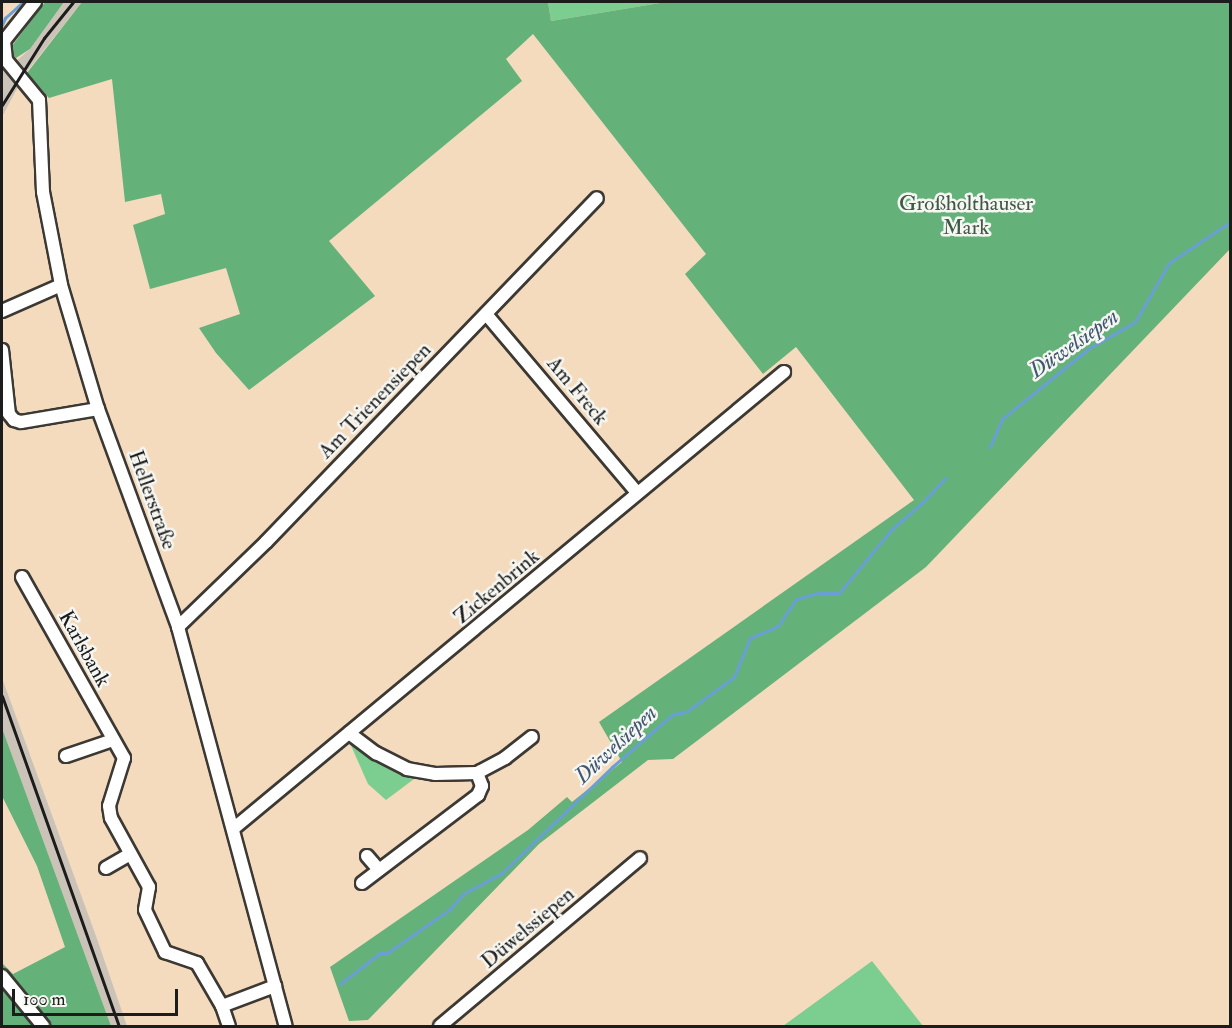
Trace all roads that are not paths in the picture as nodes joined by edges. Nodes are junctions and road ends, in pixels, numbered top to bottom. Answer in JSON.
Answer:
{"nodes":[{"id":1,"x":35,"y":2,"type":"edge"},
{"id":2,"x":597,"y":198,"type":"dead end"},
{"id":3,"x":61,"y":285,"type":"junction"},
{"id":4,"x":2,"y":311,"type":"edge"},
{"id":5,"x":486,"y":314,"type":"junction"},
{"id":6,"x":2,"y":350,"type":"edge"},
{"id":7,"x":784,"y":372,"type":"dead end"},
{"id":8,"x":98,"y":409,"type":"junction"},
{"id":9,"x":638,"y":494,"type":"junction"},
{"id":10,"x":22,"y":577,"type":"dead end"},
{"id":11,"x":177,"y":627,"type":"junction"},
{"id":12,"x":350,"y":733,"type":"junction"},
{"id":13,"x":532,"y":737,"type":"dead end"},
{"id":14,"x":113,"y":740,"type":"junction"},
{"id":15,"x":66,"y":756,"type":"dead end"},
{"id":16,"x":477,"y":773,"type":"junction"},
{"id":17,"x":233,"y":830,"type":"junction"},
{"id":18,"x":130,"y":854,"type":"junction"},
{"id":19,"x":367,"y":856,"type":"dead end"},
{"id":20,"x":640,"y":858,"type":"dead end"},
{"id":21,"x":106,"y":868,"type":"dead end"},
{"id":22,"x":379,"y":870,"type":"junction"},
{"id":23,"x":362,"y":883,"type":"dead end"},
{"id":24,"x":2,"y":976,"type":"edge"},
{"id":25,"x":275,"y":986,"type":"junction"},
{"id":26,"x":222,"y":1006,"type":"junction"},
{"id":27,"x":43,"y":1026,"type":"edge"},
{"id":28,"x":229,"y":1026,"type":"edge"},
{"id":29,"x":286,"y":1026,"type":"edge"},
{"id":30,"x":440,"y":1026,"type":"edge"}],
"edges":[{"from":1,"to":3,"type":"street","name":"Hellerstraße"},
{"from":2,"to":5,"type":"street","name":"Am Trienensiepen"},
{"from":3,"to":4,"type":"street"},
{"from":3,"to":8,"type":"street","name":"Hellerstraße"},
{"from":5,"to":9,"type":"street","name":"Am Freck"},
{"from":5,"to":11,"type":"street","name":"Am Trienensiepen"},
{"from":6,"to":8,"type":"street"},
{"from":7,"to":9,"type":"street","name":"Zickenbrink"},
{"from":8,"to":11,"type":"street","name":"Hellerstraße"},
{"from":9,"to":12,"type":"street","name":"Zickenbrink"},
{"from":10,"to":14,"type":"street","name":"Karlsbank"},
{"from":11,"to":17,"type":"street","name":"Hellerstraße"},
{"from":12,"to":16,"type":"street"},
{"from":12,"to":17,"type":"street","name":"Zickenbrink"},
{"from":13,"to":16,"type":"street"},
{"from":14,"to":15,"type":"street"},
{"from":14,"to":18,"type":"street","name":"Karlsbank"},
{"from":16,"to":22,"type":"street"},
{"from":17,"to":25,"type":"street","name":"Hellerstraße"},
{"from":18,"to":21,"type":"street"},
{"from":18,"to":26,"type":"street","name":"Karlsbank"},
{"from":19,"to":22,"type":"street"},
{"from":20,"to":30,"type":"street","name":"Düwelssiepen"},
{"from":22,"to":23,"type":"street"},
{"from":24,"to":27,"type":"street"},
{"from":25,"to":26,"type":"street"},
{"from":25,"to":29,"type":"street","name":"Hellerstraße"},
{"from":26,"to":28,"type":"street","name":"Karlsbank"}]}
